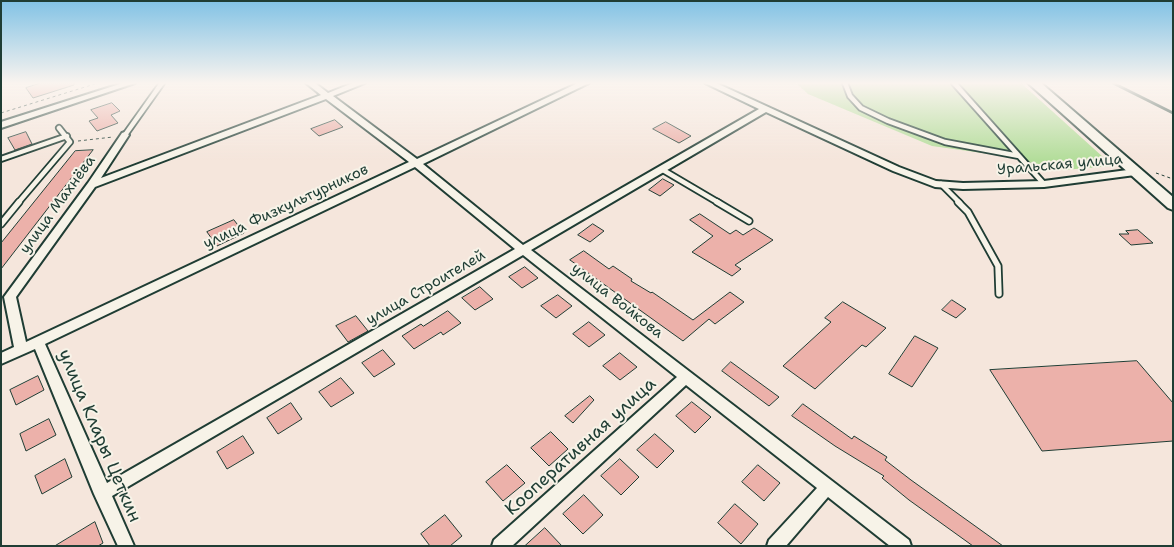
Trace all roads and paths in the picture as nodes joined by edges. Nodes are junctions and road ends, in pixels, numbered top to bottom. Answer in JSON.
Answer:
{"nodes":[{"id":1,"x":15,"y":109,"type":"edge"},
{"id":2,"x":52,"y":109,"type":"edge"},
{"id":3,"x":144,"y":109,"type":"edge"},
{"id":4,"x":294,"y":109,"type":"edge"},
{"id":5,"x":344,"y":109,"type":"edge"},
{"id":6,"x":530,"y":109,"type":"edge"},
{"id":7,"x":766,"y":109,"type":"joint"},
{"id":8,"x":862,"y":109,"type":"edge"},
{"id":9,"x":977,"y":109,"type":"edge"},
{"id":10,"x":1063,"y":109,"type":"edge"},
{"id":11,"x":1,"y":113,"type":"edge"},
{"id":12,"x":1,"y":125,"type":"edge"},
{"id":13,"x":59,"y":128,"type":"dead end"},
{"id":14,"x":126,"y":135,"type":"junction"},
{"id":15,"x":67,"y":136,"type":"junction"},
{"id":16,"x":70,"y":142,"type":"junction"},
{"id":17,"x":1019,"y":156,"type":"junction"},
{"id":18,"x":1,"y":159,"type":"edge"},
{"id":19,"x":414,"y":162,"type":"junction"},
{"id":20,"x":663,"y":170,"type":"junction"},
{"id":21,"x":1135,"y":172,"type":"junction"},
{"id":22,"x":941,"y":184,"type":"junction"},
{"id":23,"x":1044,"y":184,"type":"junction"},
{"id":24,"x":92,"y":185,"type":"junction"},
{"id":25,"x":1173,"y":204,"type":"edge"},
{"id":26,"x":749,"y":221,"type":"dead end"},
{"id":27,"x":1,"y":224,"type":"edge"},
{"id":28,"x":524,"y":250,"type":"junction"},
{"id":29,"x":1000,"y":294,"type":"dead end"},
{"id":30,"x":38,"y":342,"type":"junction"},
{"id":31,"x":22,"y":350,"type":"junction"},
{"id":32,"x":1,"y":360,"type":"edge"},
{"id":33,"x":686,"y":376,"type":"junction"},
{"id":34,"x":828,"y":486,"type":"junction"},
{"id":35,"x":102,"y":494,"type":"junction"},
{"id":36,"x":126,"y":546,"type":"edge"},
{"id":37,"x":500,"y":546,"type":"edge"},
{"id":38,"x":775,"y":546,"type":"edge"},
{"id":39,"x":904,"y":546,"type":"edge"}],
"edges":[{"from":1,"to":11,"type":"path"},
{"from":2,"to":12,"type":"street"},
{"from":3,"to":14,"type":"lane"},
{"from":4,"to":24,"type":"street"},
{"from":5,"to":19,"type":"street","name":"улица Войкова"},
{"from":6,"to":19,"type":"street","name":"улица Физкультурников"},
{"from":7,"to":20,"type":"street","name":"улица Строителей"},
{"from":7,"to":22,"type":"street","name":"Уральская улица"},
{"from":8,"to":17,"type":"lane"},
{"from":9,"to":17,"type":"lane"},
{"from":10,"to":21,"type":"main road"},
{"from":13,"to":15,"type":"lane"},
{"from":14,"to":16,"type":"path"},
{"from":14,"to":24,"type":"street","name":"улица Махнёва"},
{"from":15,"to":16,"type":"lane"},
{"from":15,"to":18,"type":"lane"},
{"from":16,"to":27,"type":"lane"},
{"from":17,"to":23,"type":"lane"},
{"from":19,"to":28,"type":"street","name":"улица Войкова"},
{"from":19,"to":30,"type":"street","name":"улица Физкультурников"},
{"from":20,"to":26,"type":"lane"},
{"from":20,"to":28,"type":"street","name":"улица Строителей"},
{"from":21,"to":23,"type":"street","name":"Уральская улица"},
{"from":21,"to":25,"type":"main road"},
{"from":22,"to":23,"type":"street","name":"Уральская улица"},
{"from":22,"to":29,"type":"lane"},
{"from":24,"to":31,"type":"street","name":"улица Махнёва"},
{"from":28,"to":33,"type":"street","name":"улица Войкова"},
{"from":28,"to":35,"type":"street","name":"улица Строителей"},
{"from":30,"to":31,"type":"street","name":"улица Физкультурников"},
{"from":30,"to":35,"type":"street","name":"улица Клары Цеткин"},
{"from":31,"to":32,"type":"street","name":"улица Физкультурников"},
{"from":33,"to":34,"type":"street","name":"улица Войкова"},
{"from":33,"to":37,"type":"street","name":"Кооперативная улица"},
{"from":34,"to":38,"type":"street"},
{"from":34,"to":39,"type":"street","name":"улица Войкова"},
{"from":35,"to":36,"type":"street","name":"улица Клары Цеткин"}]}
